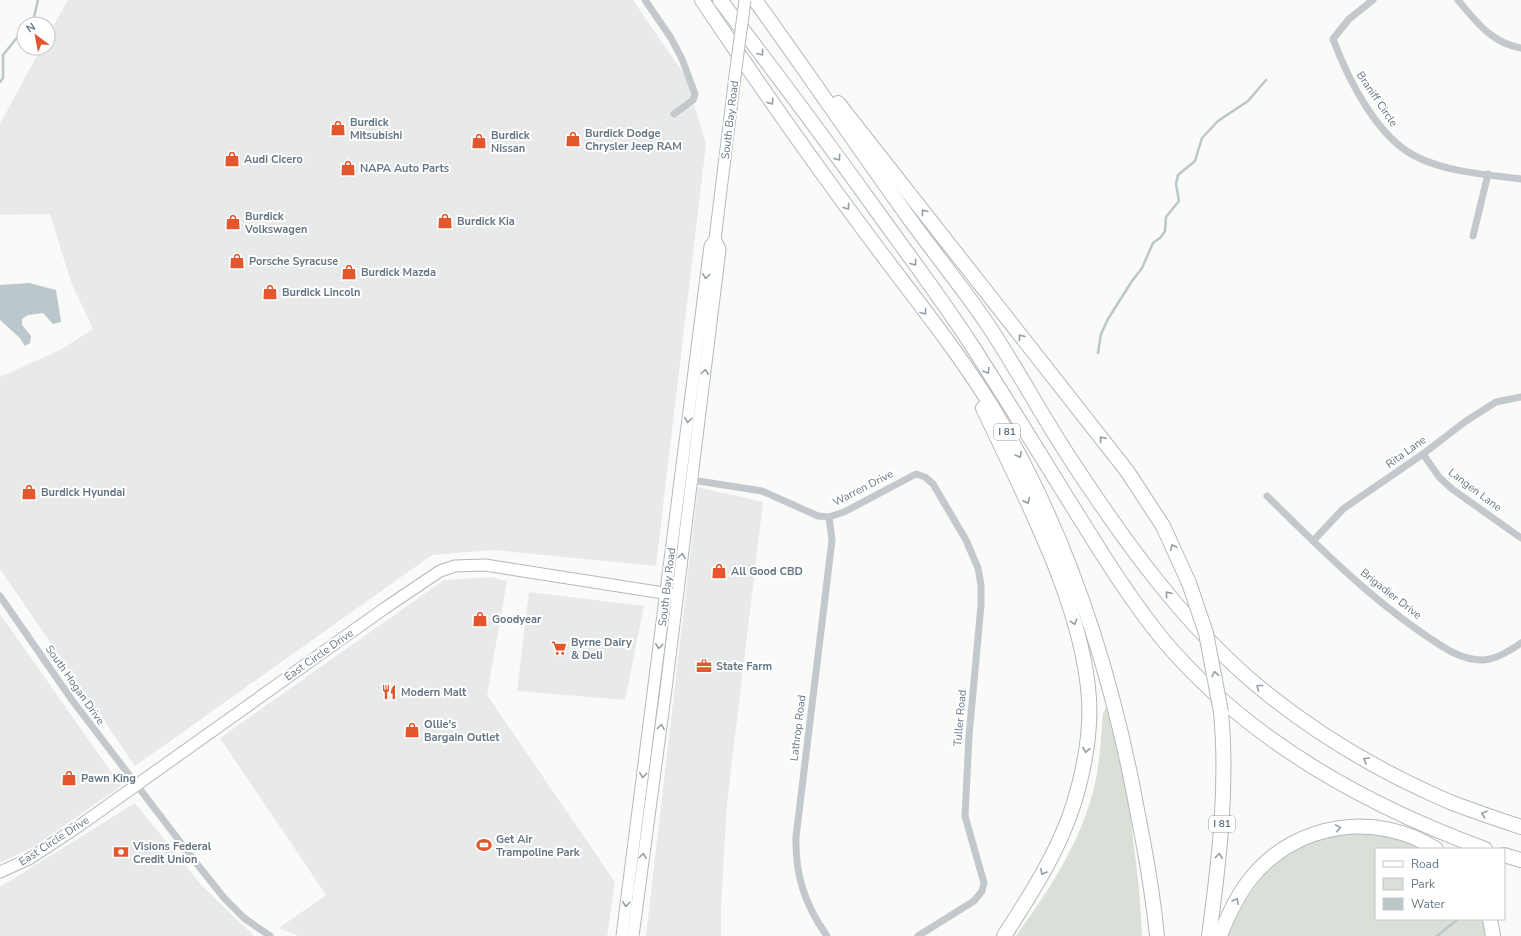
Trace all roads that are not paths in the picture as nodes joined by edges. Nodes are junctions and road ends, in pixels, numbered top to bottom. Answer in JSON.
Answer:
{"nodes":[{"id":1,"x":645,"y":0,"type":"edge"},
{"id":2,"x":702,"y":0,"type":"edge"},
{"id":3,"x":720,"y":0,"type":"edge"},
{"id":4,"x":745,"y":0,"type":"edge"},
{"id":5,"x":1373,"y":0,"type":"edge"},
{"id":6,"x":1458,"y":0,"type":"edge"},
{"id":7,"x":759,"y":6,"type":"edge"},
{"id":8,"x":1521,"y":48,"type":"edge"},
{"id":9,"x":674,"y":114,"type":"dead end"},
{"id":10,"x":1488,"y":174,"type":"junction"},
{"id":11,"x":1521,"y":179,"type":"edge"},
{"id":12,"x":1473,"y":236,"type":"dead end"},
{"id":13,"x":715,"y":239,"type":"junction"},
{"id":14,"x":963,"y":364,"type":"junction"},
{"id":15,"x":1521,"y":397,"type":"edge"},
{"id":16,"x":1423,"y":454,"type":"junction"},
{"id":17,"x":928,"y":479,"type":"joint"},
{"id":18,"x":692,"y":480,"type":"junction"},
{"id":19,"x":1267,"y":496,"type":"dead end"},
{"id":20,"x":829,"y":517,"type":"junction"},
{"id":21,"x":1521,"y":538,"type":"edge"},
{"id":22,"x":1313,"y":541,"type":"junction"},
{"id":23,"x":671,"y":594,"type":"junction"},
{"id":24,"x":0,"y":596,"type":"edge"},
{"id":25,"x":1521,"y":643,"type":"edge"},
{"id":26,"x":135,"y":785,"type":"junction"},
{"id":27,"x":1521,"y":827,"type":"edge"},
{"id":28,"x":1434,"y":848,"type":"edge"},
{"id":29,"x":1483,"y":848,"type":"edge"},
{"id":30,"x":0,"y":872,"type":"edge"},
{"id":31,"x":1490,"y":920,"type":"edge"},
{"id":32,"x":270,"y":936,"type":"edge"},
{"id":33,"x":622,"y":936,"type":"edge"},
{"id":34,"x":633,"y":936,"type":"edge"},
{"id":35,"x":827,"y":936,"type":"edge"},
{"id":36,"x":918,"y":936,"type":"edge"},
{"id":37,"x":1004,"y":936,"type":"edge"},
{"id":38,"x":1157,"y":936,"type":"edge"},
{"id":39,"x":1209,"y":936,"type":"edge"},
{"id":40,"x":1220,"y":936,"type":"edge"},
{"id":41,"x":1493,"y":936,"type":"edge"}],
"edges":[{"from":1,"to":9,"type":"street"},
{"from":2,"to":14,"type":"highway","number":"I 81","one_way":true},
{"from":3,"to":29,"type":"highway","one_way":true},
{"from":4,"to":13,"type":"street","name":"South Bay Road","bridge":true},
{"from":5,"to":10,"type":"street","name":"Braniff Circle"},
{"from":6,"to":8,"type":"street"},
{"from":27,"to":7,"type":"highway","one_way":true},
{"from":39,"to":7,"type":"highway","number":"I 81","one_way":true,"bridge":true},
{"from":10,"to":11,"type":"street","name":"Braniff Circle"},
{"from":10,"to":12,"type":"street"},
{"from":18,"to":13,"type":"street","name":"South Bay Road","one_way":true},
{"from":13,"to":23,"type":"street","name":"South Bay Road","one_way":true},
{"from":14,"to":37,"type":"highway","one_way":true},
{"from":14,"to":38,"type":"highway","number":"I 81","one_way":true},
{"from":15,"to":16,"type":"street","name":"Rita Lane"},
{"from":16,"to":21,"type":"street","name":"Langen Lane"},
{"from":16,"to":22,"type":"street","name":"Rita Lane"},
{"from":17,"to":20,"type":"street","name":"Warren Drive"},
{"from":17,"to":36,"type":"street","name":"Tuller Road"},
{"from":18,"to":20,"type":"street","name":"Warren Drive"},
{"from":23,"to":18,"type":"street","name":"South Bay Road","one_way":true},
{"from":19,"to":22,"type":"street","name":"Brigadier Drive"},
{"from":20,"to":35,"type":"street","name":"Lathrop Road"},
{"from":22,"to":25,"type":"street","name":"Brigadier Drive"},
{"from":23,"to":26,"type":"street","name":"East Circle Drive"},
{"from":23,"to":33,"type":"street","name":"South Bay Road","one_way":true},
{"from":34,"to":23,"type":"street","name":"South Bay Road","one_way":true},
{"from":24,"to":26,"type":"street","name":"South Hogan Drive"},
{"from":26,"to":30,"type":"street","name":"East Circle Drive"},
{"from":26,"to":32,"type":"street","name":"South Hogan Drive"},
{"from":40,"to":28,"type":"highway","one_way":true},
{"from":31,"to":41,"type":"highway"}]}
